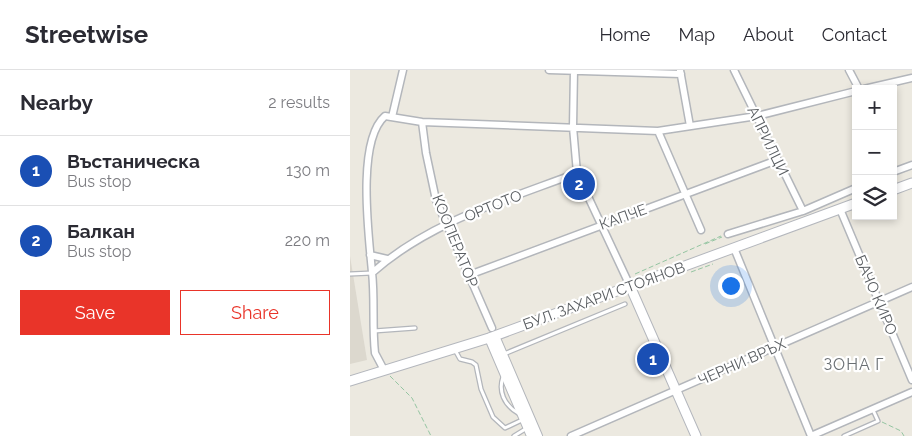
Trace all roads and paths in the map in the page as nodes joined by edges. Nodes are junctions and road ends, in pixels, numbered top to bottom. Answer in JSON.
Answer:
{"nodes":[{"id":1,"x":402,"y":70,"type":"edge"},
{"id":2,"x":549,"y":70,"type":"edge"},
{"id":3,"x":574,"y":70,"type":"edge"},
{"id":4,"x":734,"y":70,"type":"edge"},
{"id":5,"x":849,"y":70,"type":"edge"},
{"id":6,"x":681,"y":72,"type":"edge"},
{"id":7,"x":912,"y":78,"type":"edge"},
{"id":8,"x":855,"y":85,"type":"edge"},
{"id":9,"x":881,"y":85,"type":"edge"},
{"id":10,"x":852,"y":91,"type":"edge"},
{"id":11,"x":757,"y":116,"type":"junction"},
{"id":12,"x":388,"y":117,"type":"junction"},
{"id":13,"x":422,"y":122,"type":"junction"},
{"id":14,"x":690,"y":126,"type":"junction"},
{"id":15,"x":573,"y":127,"type":"junction"},
{"id":16,"x":658,"y":131,"type":"junction"},
{"id":17,"x":777,"y":160,"type":"junction"},
{"id":18,"x":912,"y":165,"type":"edge"},
{"id":19,"x":897,"y":168,"type":"edge"},
{"id":20,"x":577,"y":173,"type":"junction"},
{"id":21,"x":912,"y":183,"type":"edge"},
{"id":22,"x":897,"y":189,"type":"edge"},
{"id":23,"x":852,"y":190,"type":"edge"},
{"id":24,"x":686,"y":194,"type":"junction"},
{"id":25,"x":852,"y":204,"type":"edge"},
{"id":26,"x":840,"y":209,"type":"junction"},
{"id":27,"x":803,"y":211,"type":"junction"},
{"id":28,"x":447,"y":224,"type":"junction"},
{"id":29,"x":601,"y":225,"type":"junction"},
{"id":30,"x":701,"y":230,"type":"joint"},
{"id":31,"x":725,"y":235,"type":"joint"},
{"id":32,"x":705,"y":243,"type":"junction"},
{"id":33,"x":734,"y":248,"type":"junction"},
{"id":34,"x":370,"y":255,"type":"junction"},
{"id":35,"x":387,"y":259,"type":"junction"},
{"id":36,"x":372,"y":273,"type":"junction"},
{"id":37,"x":350,"y":274,"type":"edge"},
{"id":38,"x":635,"y":274,"type":"dead end"},
{"id":39,"x":469,"y":275,"type":"junction"},
{"id":40,"x":630,"y":286,"type":"junction"},
{"id":41,"x":912,"y":287,"type":"edge"},
{"id":42,"x":878,"y":302,"type":"junction"},
{"id":43,"x":624,"y":304,"type":"dead end"},
{"id":44,"x":416,"y":328,"type":"dead end"},
{"id":45,"x":374,"y":331,"type":"junction"},
{"id":46,"x":492,"y":334,"type":"junction"},
{"id":47,"x":773,"y":347,"type":"junction"},
{"id":48,"x":455,"y":350,"type":"junction"},
{"id":49,"x":503,"y":354,"type":"junction"},
{"id":50,"x":384,"y":370,"type":"junction"},
{"id":51,"x":912,"y":380,"type":"edge"},
{"id":52,"x":350,"y":381,"type":"edge"},
{"id":53,"x":676,"y":391,"type":"junction"},
{"id":54,"x":912,"y":392,"type":"edge"},
{"id":55,"x":873,"y":409,"type":"junction"},
{"id":56,"x":523,"y":417,"type":"junction"},
{"id":57,"x":878,"y":421,"type":"junction"},
{"id":58,"x":528,"y":428,"type":"junction"},
{"id":59,"x":431,"y":436,"type":"edge"},
{"id":60,"x":514,"y":436,"type":"edge"},
{"id":61,"x":531,"y":436,"type":"edge"},
{"id":62,"x":538,"y":436,"type":"edge"},
{"id":63,"x":572,"y":436,"type":"edge"},
{"id":64,"x":696,"y":436,"type":"edge"},
{"id":65,"x":811,"y":436,"type":"edge"},
{"id":66,"x":844,"y":436,"type":"edge"},
{"id":67,"x":904,"y":436,"type":"edge"}],
"edges":[{"from":1,"to":12,"type":"street"},
{"from":2,"to":3,"type":"street"},
{"from":3,"to":6,"type":"street"},
{"from":3,"to":15,"type":"street"},
{"from":4,"to":11,"type":"street","name":"АПРИЛЦИ"},
{"from":5,"to":8,"type":"street"},
{"from":6,"to":14,"type":"street"},
{"from":7,"to":9,"type":"street"},
{"from":10,"to":11,"type":"street"},
{"from":11,"to":14,"type":"street"},
{"from":11,"to":17,"type":"street","name":"АПРИЛЦИ"},
{"from":12,"to":13,"type":"street"},
{"from":12,"to":34,"type":"street"},
{"from":13,"to":15,"type":"street"},
{"from":13,"to":28,"type":"street","name":"КООПЕРАТОР"},
{"from":14,"to":16,"type":"street"},
{"from":15,"to":16,"type":"street"},
{"from":15,"to":20,"type":"street"},
{"from":16,"to":24,"type":"street"},
{"from":17,"to":24,"type":"street","name":"КАПЧЕ"},
{"from":17,"to":27,"type":"street","name":"АПРИЛЦИ"},
{"from":18,"to":19,"type":"street"},
{"from":20,"to":28,"type":"street","name":"ОРТОТО"},
{"from":20,"to":29,"type":"street"},
{"from":21,"to":22,"type":"main road"},
{"from":23,"to":27,"type":"street"},
{"from":24,"to":29,"type":"street","name":"КАПЧЕ"},
{"from":24,"to":30,"type":"street"},
{"from":25,"to":26,"type":"main road","name":"БУЛ. ЗАХАРИ СТОЯНОВ"},
{"from":26,"to":33,"type":"main road","name":"БУЛ. ЗАХАРИ СТОЯНОВ"},
{"from":26,"to":42,"type":"street","name":"БАЧО КИРО"},
{"from":27,"to":31,"type":"street"},
{"from":28,"to":35,"type":"street","name":"ОРТОТО"},
{"from":28,"to":39,"type":"street","name":"КООПЕРАТОР"},
{"from":29,"to":39,"type":"street","name":"КАПЧЕ"},
{"from":29,"to":40,"type":"street"},
{"from":30,"to":32,"type":"path"},
{"from":31,"to":32,"type":"path"},
{"from":32,"to":38,"type":"path"},
{"from":33,"to":40,"type":"main road","name":"БУЛ. ЗАХАРИ СТОЯНОВ"},
{"from":33,"to":47,"type":"street"},
{"from":34,"to":35,"type":"street"},
{"from":34,"to":36,"type":"street"},
{"from":35,"to":36,"type":"street","name":"ОРТОТО"},
{"from":36,"to":37,"type":"lane"},
{"from":36,"to":45,"type":"street"},
{"from":39,"to":46,"type":"street","name":"КООПЕРАТОР"},
{"from":40,"to":46,"type":"main road","name":"БУЛ. ЗАХАРИ СТОЯНОВ"},
{"from":40,"to":53,"type":"main road"},
{"from":41,"to":42,"type":"street","name":"ЧЕРНИ ВРЪХ"},
{"from":42,"to":47,"type":"street","name":"ЧЕРНИ ВРЪХ"},
{"from":42,"to":51,"type":"street","name":"БАЧО КИРО"},
{"from":43,"to":49,"type":"lane"},
{"from":44,"to":45,"type":"lane"},
{"from":45,"to":50,"type":"street"},
{"from":46,"to":48,"type":"main road","name":"БУЛ. ЗАХАРИ СТОЯНОВ"},
{"from":46,"to":49,"type":"street","name":"КООПЕРАТОР"},
{"from":46,"to":56,"type":"street","name":"КООПЕРАТОР"},
{"from":47,"to":53,"type":"street","name":"ЧЕРНИ ВРЪХ"},
{"from":47,"to":65,"type":"street"},
{"from":48,"to":50,"type":"main road","name":"БУЛ. ЗАХАРИ СТОЯНОВ"},
{"from":48,"to":56,"type":"lane"},
{"from":49,"to":62,"type":"street","name":"КООПЕРАТОР"},
{"from":50,"to":52,"type":"main road","name":"БУЛ. ЗАХАРИ СТОЯНОВ"},
{"from":50,"to":59,"type":"path"},
{"from":53,"to":63,"type":"street","name":"ЧЕРНИ ВРЪХ"},
{"from":53,"to":64,"type":"main road"},
{"from":54,"to":55,"type":"street"},
{"from":55,"to":57,"type":"lane"},
{"from":55,"to":65,"type":"street"},
{"from":56,"to":58,"type":"street","name":"КООПЕРАТОР"},
{"from":57,"to":66,"type":"lane"},
{"from":57,"to":67,"type":"path"},
{"from":58,"to":60,"type":"lane"},
{"from":58,"to":61,"type":"street","name":"КООПЕРАТОР"}]}
